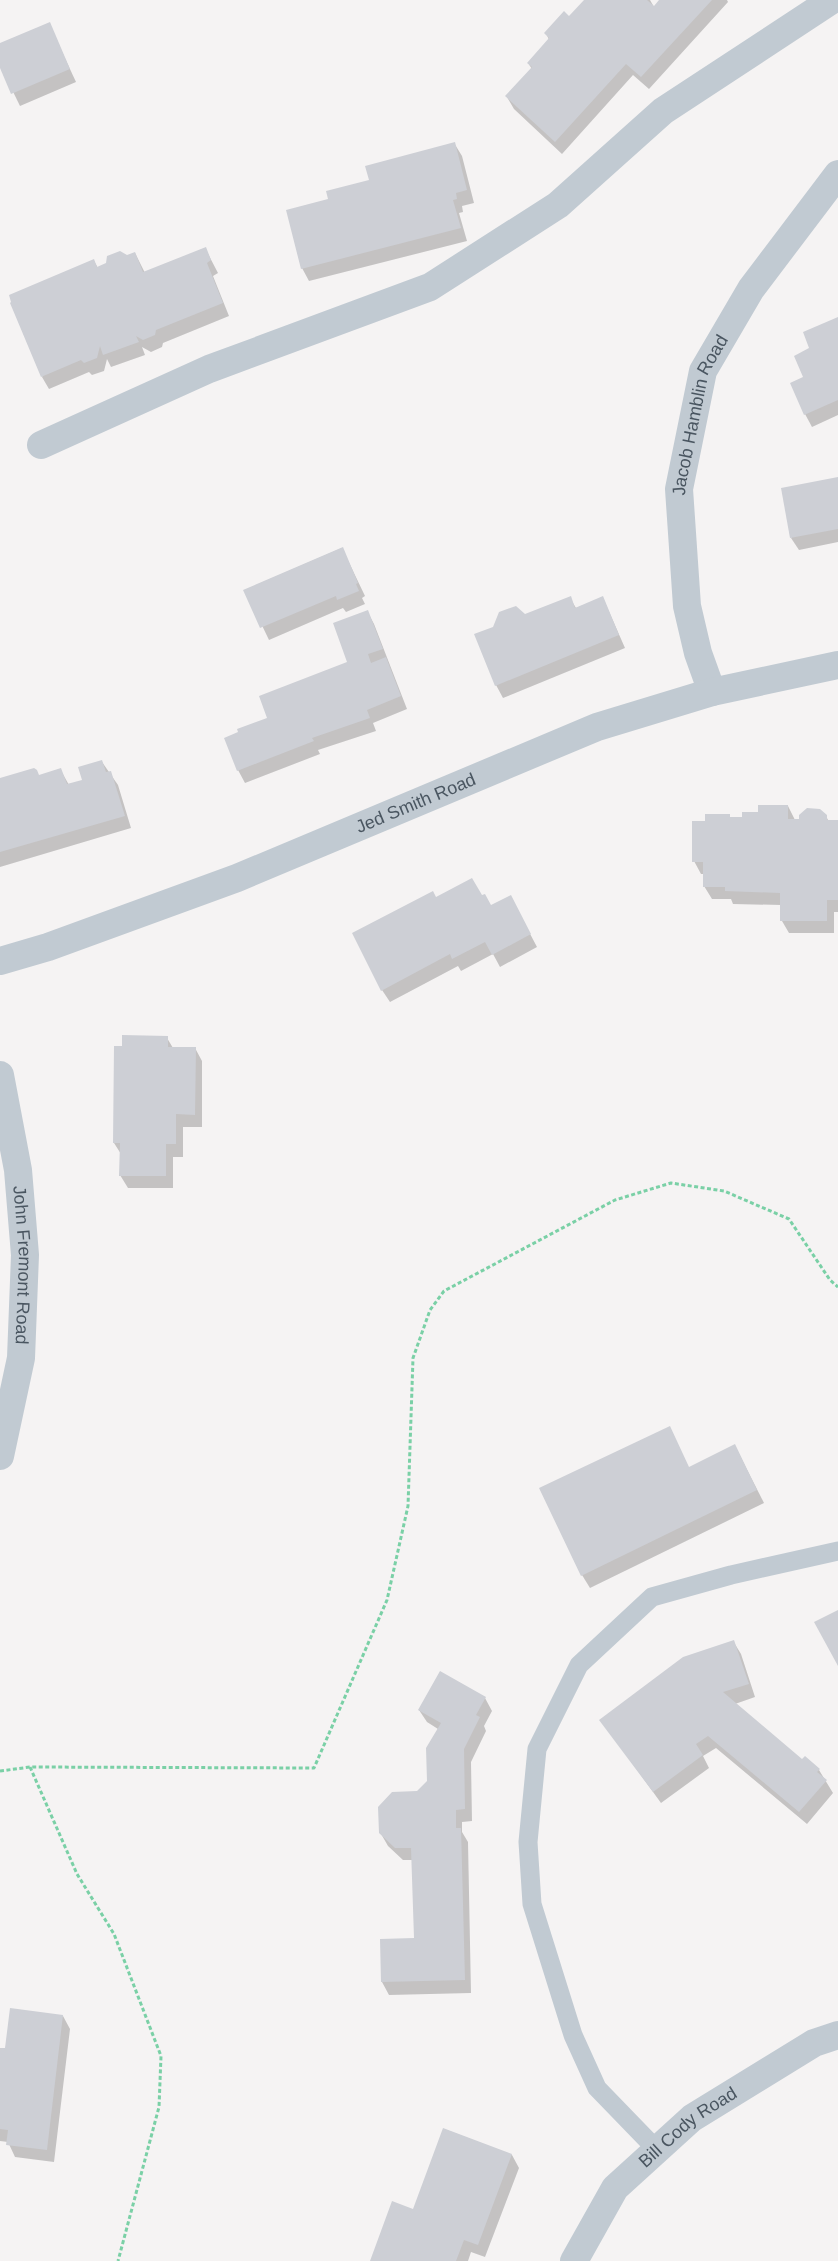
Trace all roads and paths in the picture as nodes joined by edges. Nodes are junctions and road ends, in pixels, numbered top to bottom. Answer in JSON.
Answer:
{"nodes":[{"id":1,"x":832,"y":0,"type":"edge"},
{"id":2,"x":838,"y":174,"type":"edge"},
{"id":3,"x":41,"y":444,"type":"dead end"},
{"id":4,"x":838,"y":666,"type":"edge"},
{"id":5,"x":712,"y":692,"type":"junction"},
{"id":6,"x":0,"y":961,"type":"edge"},
{"id":7,"x":0,"y":1074,"type":"edge"},
{"id":8,"x":838,"y":1287,"type":"edge"},
{"id":9,"x":0,"y":1456,"type":"edge"},
{"id":10,"x":838,"y":1551,"type":"edge"},
{"id":11,"x":30,"y":1767,"type":"junction"},
{"id":12,"x":0,"y":1771,"type":"edge"},
{"id":13,"x":838,"y":2034,"type":"edge"},
{"id":14,"x":657,"y":2150,"type":"junction"},
{"id":15,"x":118,"y":2261,"type":"edge"},
{"id":16,"x":574,"y":2261,"type":"edge"}],
"edges":[{"from":1,"to":3,"type":"street"},
{"from":2,"to":5,"type":"street","name":"Jacob Hamblin Road"},
{"from":4,"to":5,"type":"street","name":"Jed Smith Road"},
{"from":5,"to":6,"type":"street","name":"Jed Smith Road"},
{"from":7,"to":9,"type":"street","name":"John Fremont Road"},
{"from":8,"to":11,"type":"path"},
{"from":10,"to":14,"type":"lane"},
{"from":11,"to":12,"type":"path"},
{"from":11,"to":15,"type":"path"},
{"from":13,"to":14,"type":"street","name":"Bill Cody Road"},
{"from":14,"to":16,"type":"street","name":"Bill Cody Road"}]}
